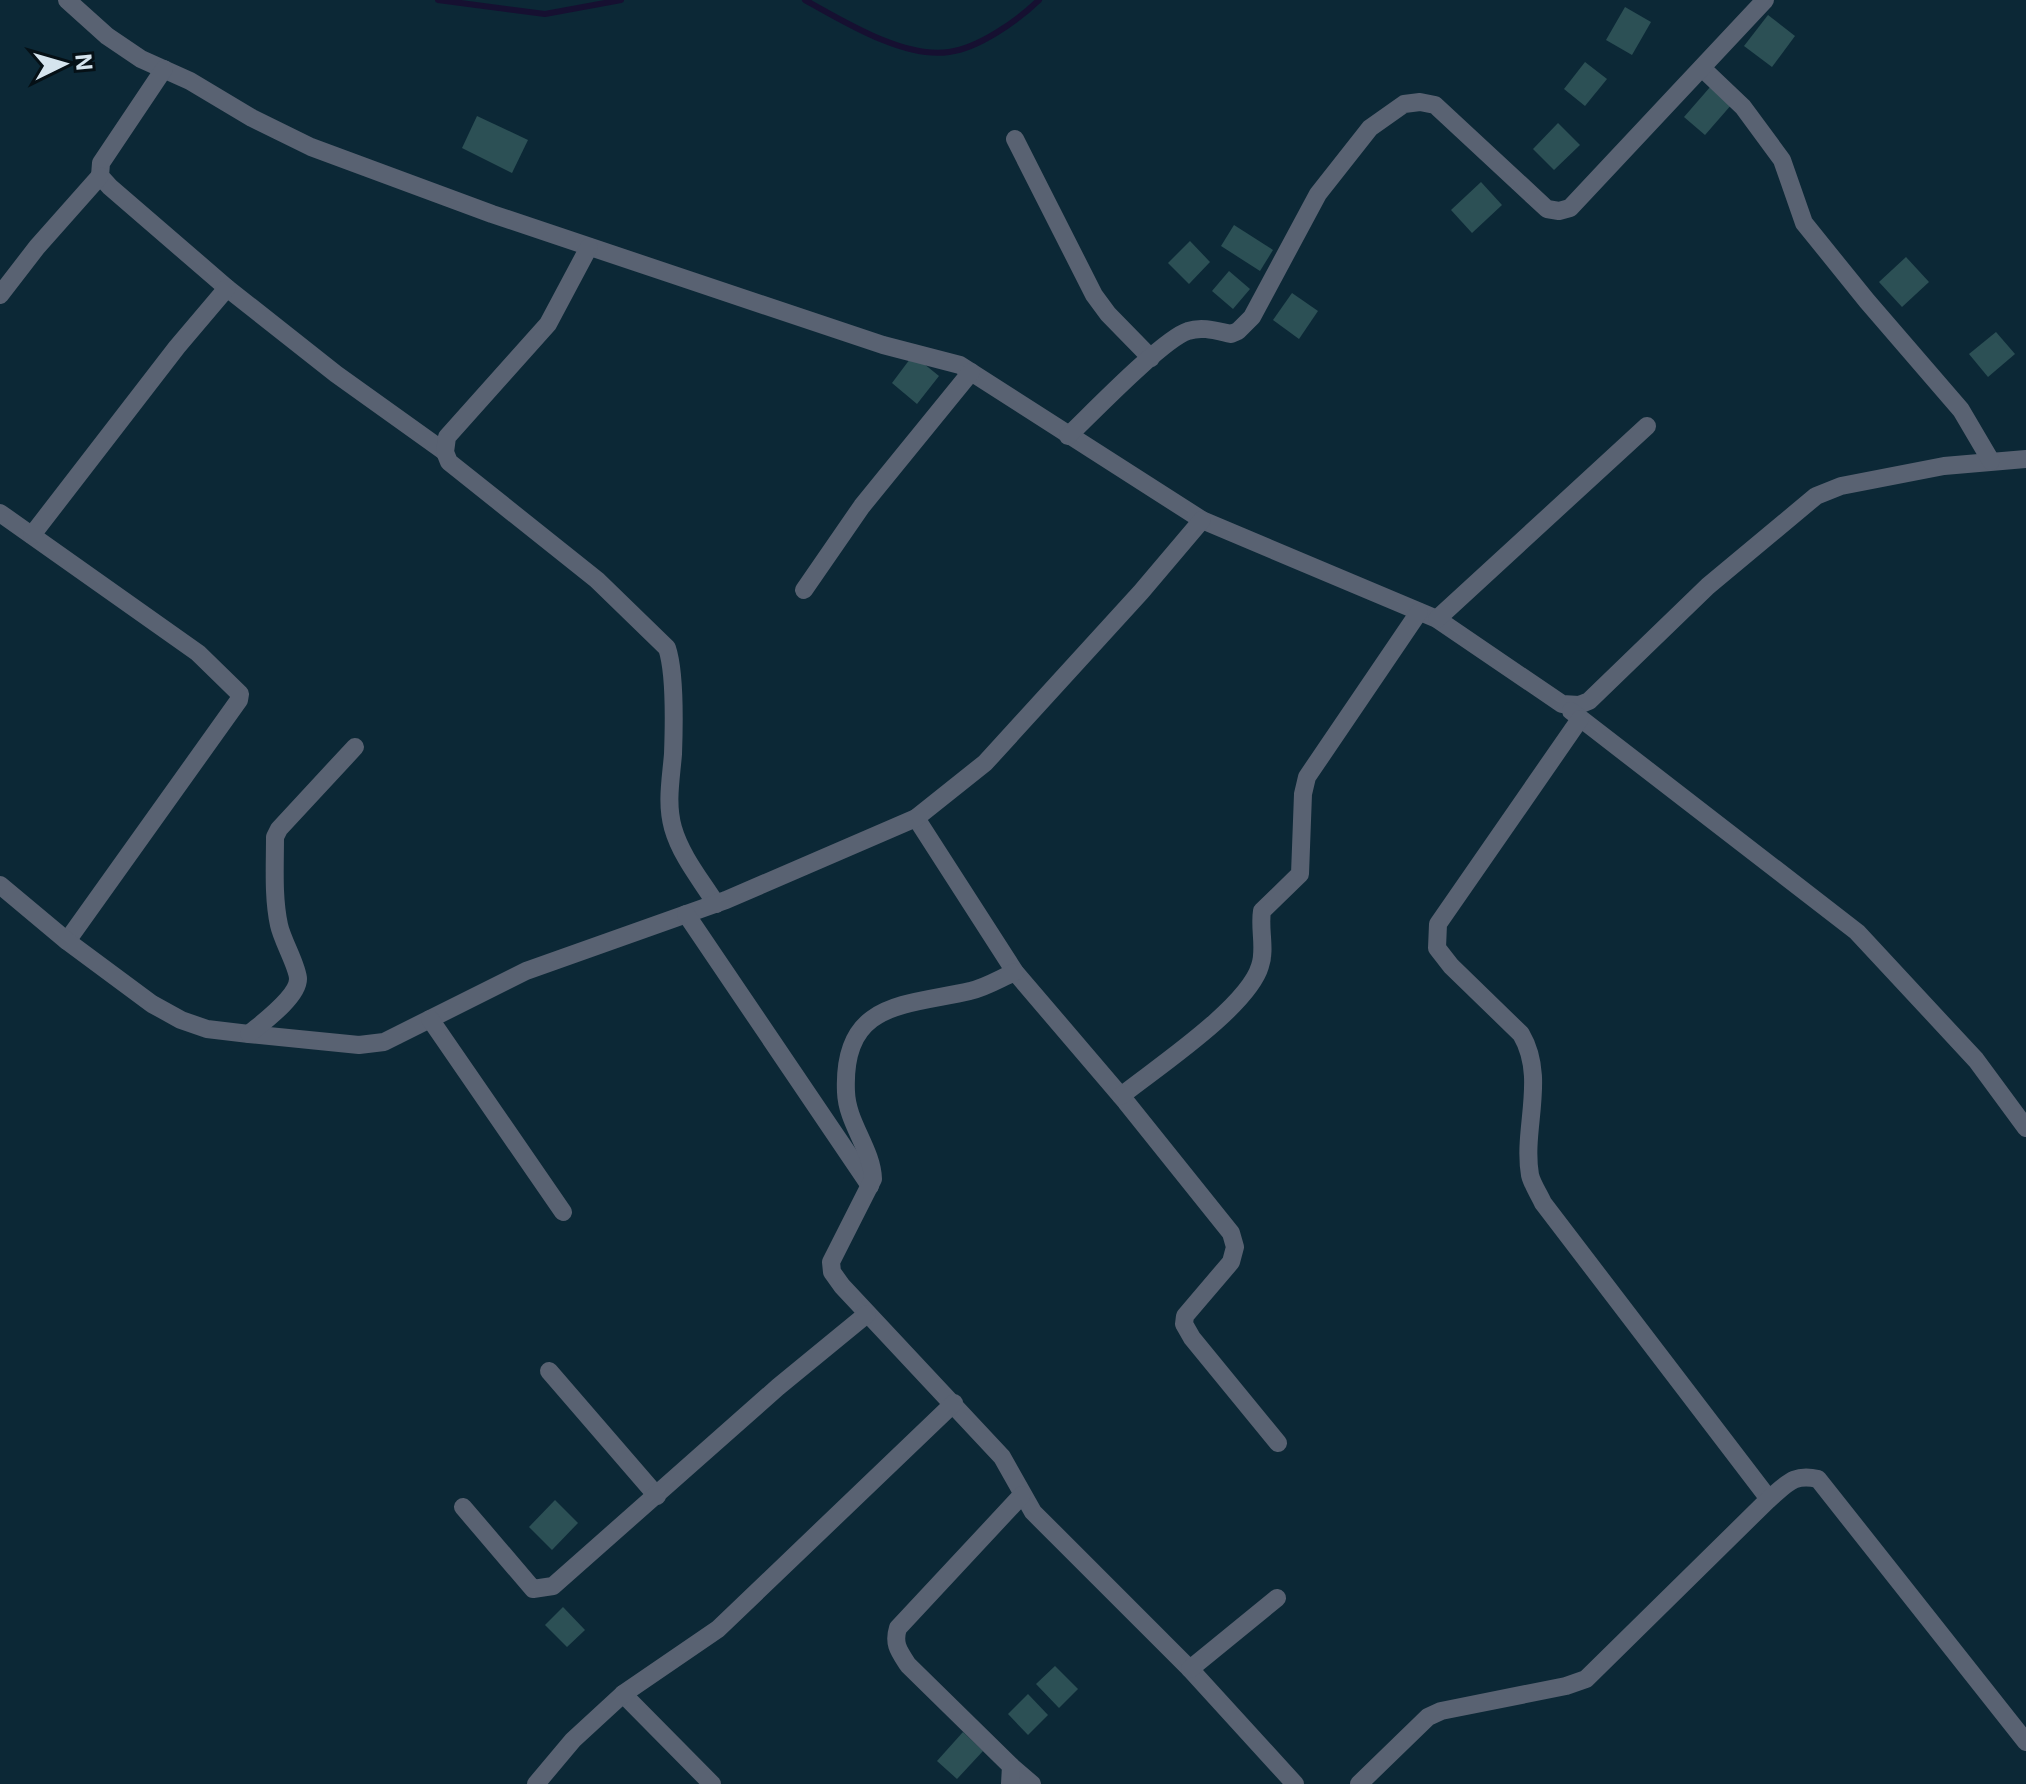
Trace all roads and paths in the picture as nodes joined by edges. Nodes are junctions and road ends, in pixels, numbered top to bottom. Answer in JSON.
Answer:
{"nodes":[{"id":1,"x":67,"y":0,"type":"edge"},
{"id":2,"x":1765,"y":0,"type":"edge"},
{"id":3,"x":1702,"y":68,"type":"junction"},
{"id":4,"x":164,"y":69,"type":"junction"},
{"id":5,"x":1015,"y":139,"type":"dead end"},
{"id":6,"x":100,"y":176,"type":"junction"},
{"id":7,"x":589,"y":247,"type":"junction"},
{"id":8,"x":227,"y":288,"type":"junction"},
{"id":9,"x":0,"y":295,"type":"edge"},
{"id":10,"x":1151,"y":358,"type":"junction"},
{"id":11,"x":971,"y":372,"type":"junction"},
{"id":12,"x":1647,"y":426,"type":"dead end"},
{"id":13,"x":1068,"y":436,"type":"junction"},
{"id":14,"x":445,"y":452,"type":"junction"},
{"id":15,"x":2026,"y":459,"type":"edge"},
{"id":16,"x":1991,"y":461,"type":"junction"},
{"id":17,"x":0,"y":513,"type":"edge"},
{"id":18,"x":1202,"y":520,"type":"junction"},
{"id":19,"x":32,"y":535,"type":"junction"},
{"id":20,"x":804,"y":590,"type":"dead end"},
{"id":21,"x":1419,"y":612,"type":"junction"},
{"id":22,"x":1437,"y":619,"type":"junction"},
{"id":23,"x":1562,"y":704,"type":"junction"},
{"id":24,"x":1580,"y":719,"type":"junction"},
{"id":25,"x":355,"y":747,"type":"dead end"},
{"id":26,"x":916,"y":818,"type":"junction"},
{"id":27,"x":0,"y":885,"type":"edge"},
{"id":28,"x":716,"y":904,"type":"junction"},
{"id":29,"x":686,"y":914,"type":"junction"},
{"id":30,"x":67,"y":941,"type":"junction"},
{"id":31,"x":1015,"y":972,"type":"junction"},
{"id":32,"x":430,"y":1019,"type":"junction"},
{"id":33,"x":249,"y":1034,"type":"junction"},
{"id":34,"x":1121,"y":1096,"type":"junction"},
{"id":35,"x":2026,"y":1128,"type":"edge"},
{"id":36,"x":870,"y":1186,"type":"junction"},
{"id":37,"x":563,"y":1212,"type":"dead end"},
{"id":38,"x":867,"y":1314,"type":"junction"},
{"id":39,"x":549,"y":1371,"type":"dead end"},
{"id":40,"x":954,"y":1403,"type":"junction"},
{"id":41,"x":1278,"y":1443,"type":"dead end"},
{"id":42,"x":1022,"y":1495,"type":"junction"},
{"id":43,"x":657,"y":1496,"type":"junction"},
{"id":44,"x":1769,"y":1499,"type":"junction"},
{"id":45,"x":463,"y":1507,"type":"dead end"},
{"id":46,"x":1277,"y":1598,"type":"dead end"},
{"id":47,"x":1190,"y":1669,"type":"junction"},
{"id":48,"x":623,"y":1694,"type":"junction"},
{"id":49,"x":2026,"y":1742,"type":"edge"},
{"id":50,"x":1011,"y":1775,"type":"edge"},
{"id":51,"x":536,"y":1784,"type":"edge"},
{"id":52,"x":712,"y":1784,"type":"edge"},
{"id":53,"x":1032,"y":1784,"type":"edge"},
{"id":54,"x":1295,"y":1784,"type":"edge"},
{"id":55,"x":1359,"y":1784,"type":"edge"}],
"edges":[{"from":1,"to":4,"type":"street"},
{"from":2,"to":3,"type":"street"},
{"from":3,"to":10,"type":"street"},
{"from":3,"to":16,"type":"street"},
{"from":4,"to":6,"type":"street"},
{"from":4,"to":7,"type":"street"},
{"from":5,"to":10,"type":"street"},
{"from":6,"to":8,"type":"street"},
{"from":6,"to":9,"type":"street"},
{"from":7,"to":11,"type":"street"},
{"from":7,"to":14,"type":"street"},
{"from":8,"to":14,"type":"street"},
{"from":8,"to":19,"type":"street"},
{"from":10,"to":13,"type":"street"},
{"from":11,"to":13,"type":"street"},
{"from":11,"to":20,"type":"street"},
{"from":12,"to":22,"type":"street"},
{"from":13,"to":18,"type":"street"},
{"from":14,"to":28,"type":"street"},
{"from":15,"to":16,"type":"street"},
{"from":16,"to":23,"type":"street"},
{"from":17,"to":19,"type":"street"},
{"from":18,"to":21,"type":"street"},
{"from":18,"to":26,"type":"street"},
{"from":19,"to":30,"type":"street"},
{"from":21,"to":22,"type":"street"},
{"from":21,"to":34,"type":"street"},
{"from":22,"to":23,"type":"street"},
{"from":23,"to":24,"type":"street"},
{"from":24,"to":35,"type":"street"},
{"from":24,"to":44,"type":"street"},
{"from":25,"to":33,"type":"street"},
{"from":26,"to":28,"type":"street"},
{"from":26,"to":31,"type":"street"},
{"from":27,"to":30,"type":"street"},
{"from":28,"to":29,"type":"street"},
{"from":29,"to":32,"type":"street"},
{"from":29,"to":36,"type":"street"},
{"from":30,"to":33,"type":"street"},
{"from":31,"to":34,"type":"street"},
{"from":31,"to":36,"type":"street"},
{"from":32,"to":33,"type":"street"},
{"from":32,"to":37,"type":"street"},
{"from":34,"to":41,"type":"street"},
{"from":36,"to":38,"type":"street"},
{"from":38,"to":40,"type":"street"},
{"from":38,"to":43,"type":"street"},
{"from":39,"to":43,"type":"street"},
{"from":40,"to":42,"type":"street"},
{"from":40,"to":48,"type":"street"},
{"from":42,"to":47,"type":"street"},
{"from":42,"to":50,"type":"street"},
{"from":43,"to":45,"type":"street"},
{"from":44,"to":49,"type":"street"},
{"from":44,"to":55,"type":"street"},
{"from":46,"to":47,"type":"street"},
{"from":47,"to":54,"type":"street"},
{"from":48,"to":51,"type":"street"},
{"from":48,"to":52,"type":"street"},
{"from":50,"to":53,"type":"street"}]}
